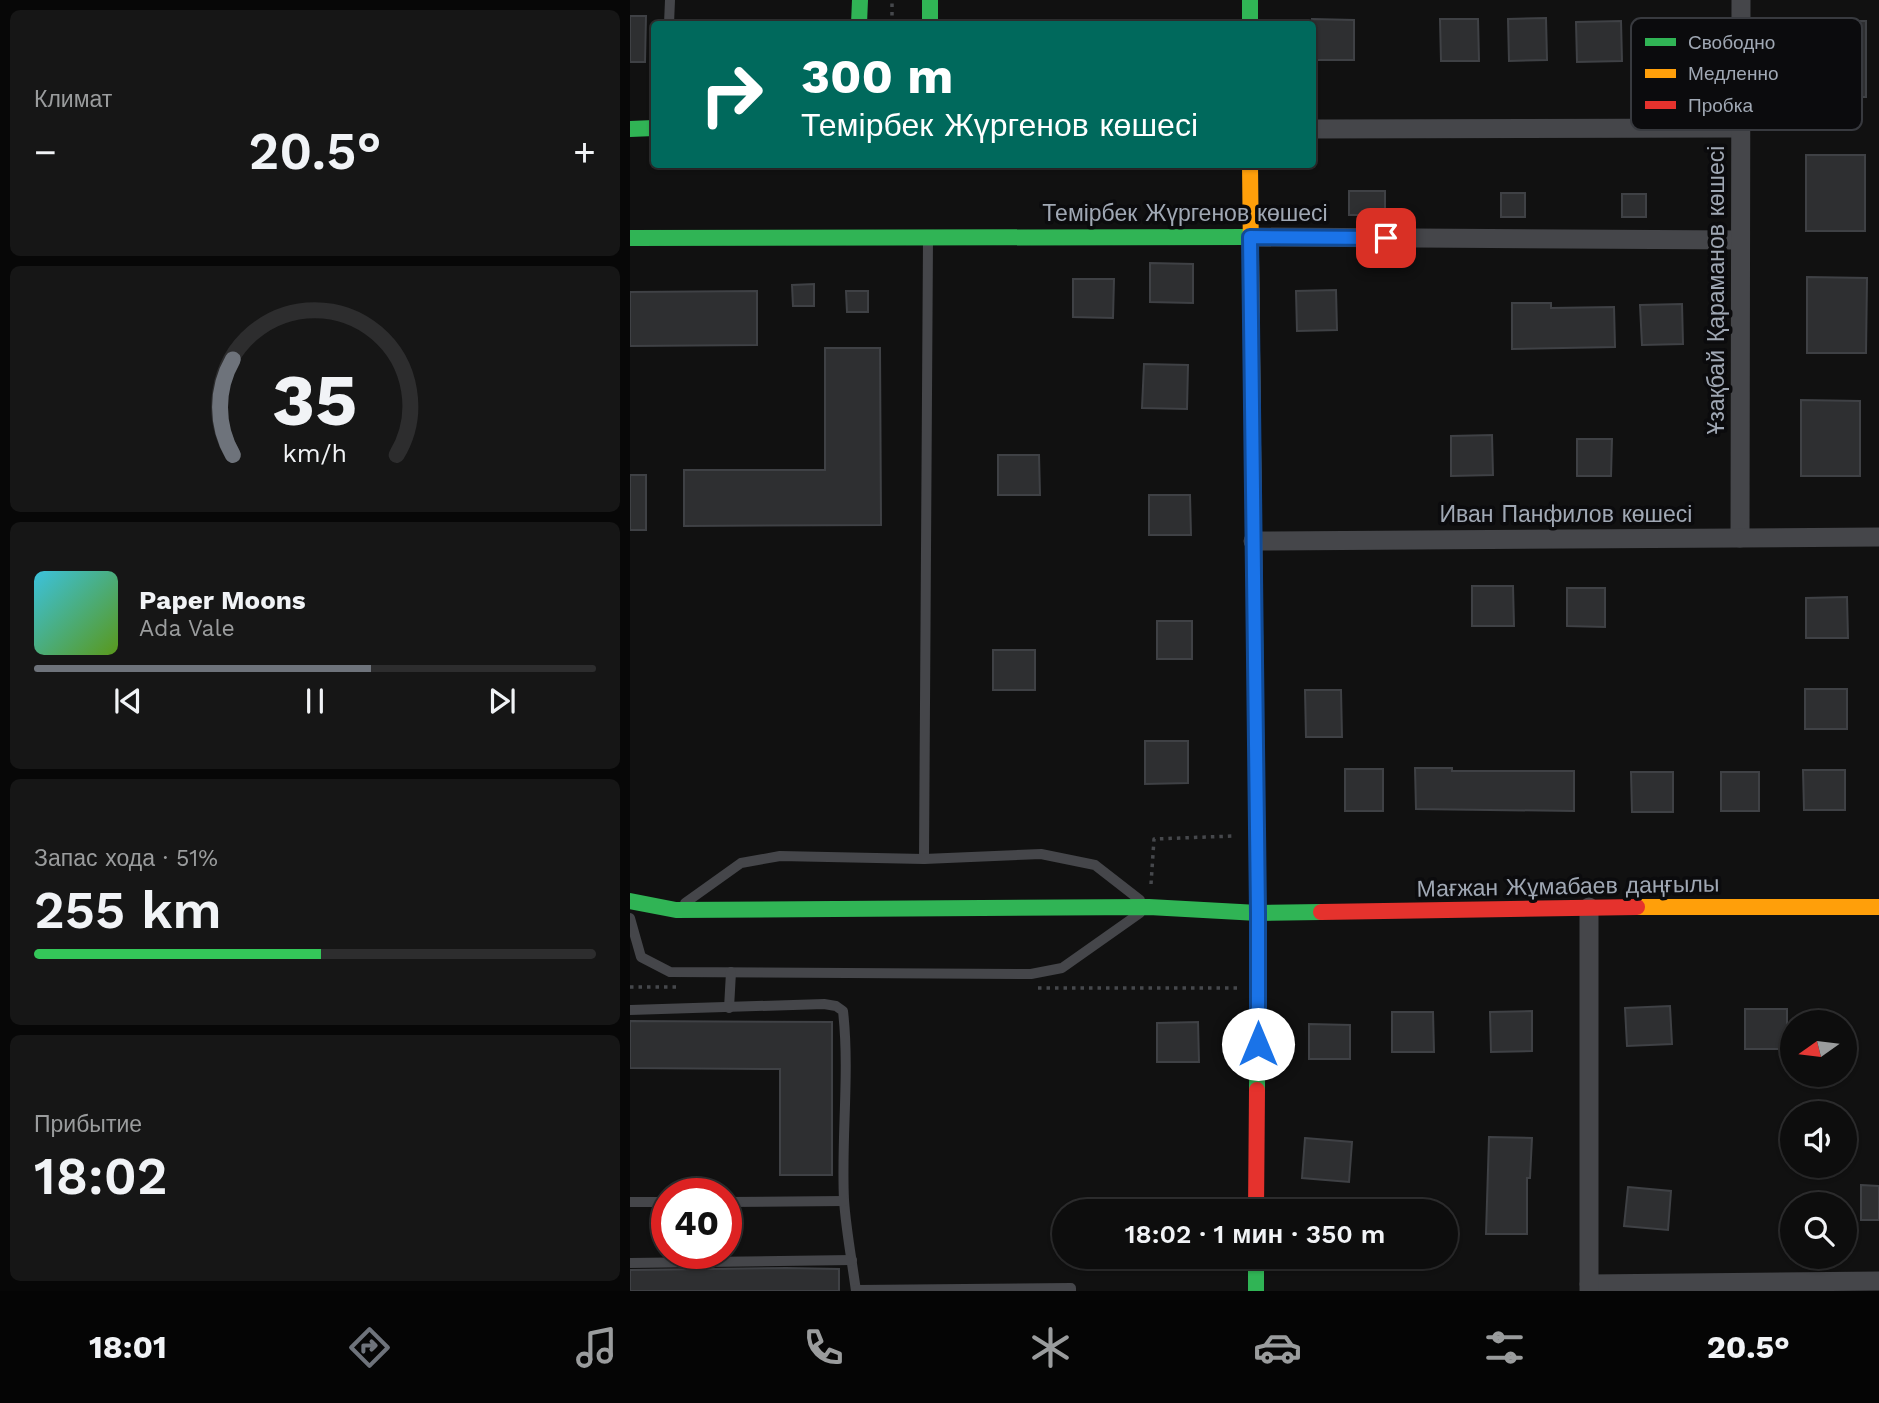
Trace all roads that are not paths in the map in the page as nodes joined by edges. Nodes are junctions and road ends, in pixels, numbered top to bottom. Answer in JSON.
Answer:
{"nodes":[{"id":1,"x":670,"y":0,"type":"edge"},
{"id":2,"x":1250,"y":0,"type":"edge"},
{"id":3,"x":1741,"y":0,"type":"edge"},
{"id":4,"x":930,"y":1,"type":"edge"},
{"id":5,"x":1741,"y":18,"type":"edge"},
{"id":6,"x":669,"y":21,"type":"edge"},
{"id":7,"x":926,"y":21,"type":"edge"},
{"id":8,"x":930,"y":21,"type":"edge"},
{"id":9,"x":1250,"y":21,"type":"edge"},
{"id":10,"x":651,"y":128,"type":"edge"},
{"id":11,"x":1631,"y":128,"type":"edge"},
{"id":12,"x":630,"y":129,"type":"edge"},
{"id":13,"x":1316,"y":129,"type":"edge"},
{"id":14,"x":1740,"y":130,"type":"edge"},
{"id":15,"x":1250,"y":168,"type":"edge"},
{"id":16,"x":1250,"y":237,"type":"junction"},
{"id":17,"x":630,"y":238,"type":"edge"},
{"id":18,"x":929,"y":238,"type":"junction"},
{"id":19,"x":1740,"y":240,"type":"junction"},
{"id":20,"x":1879,"y":537,"type":"edge"},
{"id":21,"x":1740,"y":538,"type":"junction"},
{"id":22,"x":1253,"y":541,"type":"junction"},
{"id":23,"x":924,"y":859,"type":"junction"},
{"id":24,"x":630,"y":901,"type":"edge"},
{"id":25,"x":1149,"y":907,"type":"junction"},
{"id":26,"x":1589,"y":907,"type":"junction"},
{"id":27,"x":1879,"y":907,"type":"edge"},
{"id":28,"x":676,"y":910,"type":"junction"},
{"id":29,"x":1258,"y":913,"type":"junction"},
{"id":30,"x":630,"y":918,"type":"edge"},
{"id":31,"x":732,"y":972,"type":"junction"},
{"id":32,"x":729,"y":1008,"type":"junction"},
{"id":33,"x":630,"y":1010,"type":"edge"},
{"id":34,"x":1256,"y":1199,"type":"edge"},
{"id":35,"x":844,"y":1201,"type":"junction"},
{"id":36,"x":630,"y":1202,"type":"edge"},
{"id":37,"x":651,"y":1202,"type":"edge"},
{"id":38,"x":742,"y":1202,"type":"edge"},
{"id":39,"x":852,"y":1261,"type":"junction"},
{"id":40,"x":630,"y":1263,"type":"edge"},
{"id":41,"x":1256,"y":1269,"type":"edge"},
{"id":42,"x":1879,"y":1281,"type":"edge"},
{"id":43,"x":1589,"y":1287,"type":"edge"},
{"id":44,"x":856,"y":1291,"type":"edge"},
{"id":45,"x":1071,"y":1291,"type":"edge"},
{"id":46,"x":1256,"y":1291,"type":"edge"}],
"edges":[{"from":1,"to":6,"type":"lane"},
{"from":2,"to":9,"type":"street"},
{"from":3,"to":5,"type":"street","name":"Ұзақбай Қараманов көшесі"},
{"from":4,"to":7,"type":"street"},
{"from":4,"to":8,"type":"street"},
{"from":10,"to":12,"type":"street"},
{"from":11,"to":13,"type":"street"},
{"from":14,"to":19,"type":"street","name":"Ұзақбай Қараманов көшесі"},
{"from":15,"to":16,"type":"street"},
{"from":16,"to":18,"type":"street","name":"Темірбек Жүргенов көшесі"},
{"from":16,"to":19,"type":"street","name":"Темірбек Жүргенов көшесі"},
{"from":16,"to":22,"type":"street"},
{"from":17,"to":18,"type":"street","name":"Темірбек Жүргенов көшесі"},
{"from":18,"to":23,"type":"lane"},
{"from":19,"to":21,"type":"street","name":"Ұзақбай Қараманов көшесі"},
{"from":20,"to":21,"type":"street","name":"Иван Панфилов көшесі"},
{"from":21,"to":22,"type":"street","name":"Иван Панфилов көшесі"},
{"from":22,"to":29,"type":"street"},
{"from":23,"to":25,"type":"lane"},
{"from":23,"to":28,"type":"lane"},
{"from":24,"to":28,"type":"street","name":"Мағжан Жұмабаев даңғылы"},
{"from":25,"to":28,"type":"street","name":"Мағжан Жұмабаев даңғылы"},
{"from":25,"to":29,"type":"street","name":"Мағжан Жұмабаев даңғылы"},
{"from":25,"to":31,"type":"lane"},
{"from":26,"to":27,"type":"street","name":"Мағжан Жұмабаев даңғылы"},
{"from":26,"to":29,"type":"street","name":"Мағжан Жұмабаев даңғылы"},
{"from":26,"to":43,"type":"street"},
{"from":29,"to":34,"type":"street"},
{"from":30,"to":31,"type":"lane"},
{"from":31,"to":32,"type":"lane"},
{"from":32,"to":33,"type":"lane"},
{"from":32,"to":35,"type":"lane"},
{"from":35,"to":38,"type":"lane"},
{"from":35,"to":39,"type":"lane"},
{"from":36,"to":37,"type":"lane"},
{"from":39,"to":40,"type":"lane"},
{"from":39,"to":44,"type":"lane"},
{"from":41,"to":46,"type":"street"},
{"from":42,"to":43,"type":"street"},
{"from":44,"to":45,"type":"lane"}]}
